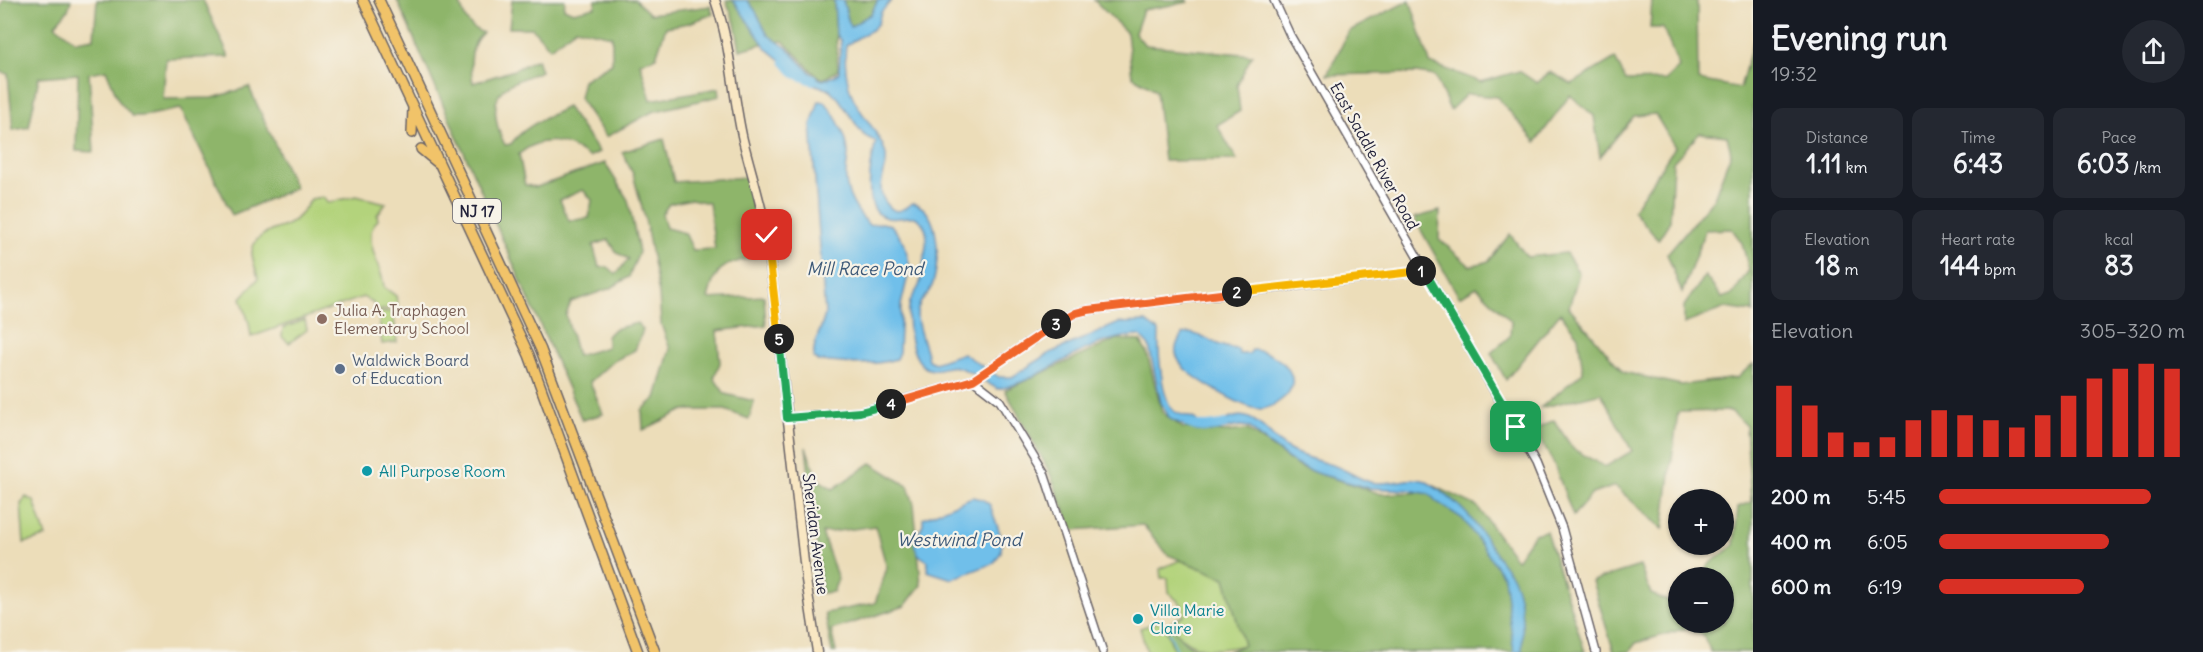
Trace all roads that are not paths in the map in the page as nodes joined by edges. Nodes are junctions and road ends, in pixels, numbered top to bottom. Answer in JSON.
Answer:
{"nodes":[{"id":1,"x":363,"y":0,"type":"edge"},
{"id":2,"x":380,"y":0,"type":"edge"},
{"id":3,"x":715,"y":0,"type":"edge"},
{"id":4,"x":1274,"y":0,"type":"edge"},
{"id":5,"x":413,"y":106,"type":"junction"},
{"id":6,"x":412,"y":133,"type":"dead end"},
{"id":7,"x":422,"y":149,"type":"dead end"},
{"id":8,"x":441,"y":165,"type":"junction"},
{"id":9,"x":1424,"y":270,"type":"junction"},
{"id":10,"x":974,"y":379,"type":"junction"},
{"id":11,"x":787,"y":418,"type":"junction"},
{"id":12,"x":638,"y":652,"type":"edge"},
{"id":13,"x":655,"y":652,"type":"edge"},
{"id":14,"x":818,"y":652,"type":"edge"},
{"id":15,"x":1103,"y":652,"type":"edge"},
{"id":16,"x":1596,"y":652,"type":"edge"}],
"edges":[{"from":1,"to":5,"type":"highway","number":"NJ 17"},
{"from":2,"to":13,"type":"highway","number":"NJ 17"},
{"from":3,"to":11,"type":"main road","name":"Sheridan Avenue"},
{"from":4,"to":9,"type":"street","name":"East Saddle River Road"},
{"from":5,"to":6,"type":"highway"},
{"from":5,"to":8,"type":"highway","number":"NJ 17"},
{"from":7,"to":8,"type":"highway"},
{"from":8,"to":12,"type":"highway","number":"NJ 17"},
{"from":9,"to":10,"type":"street"},
{"from":9,"to":16,"type":"street","name":"East Saddle River Road"},
{"from":10,"to":11,"type":"street"},
{"from":10,"to":15,"type":"street"},
{"from":11,"to":14,"type":"main road","name":"Sheridan Avenue"}]}
